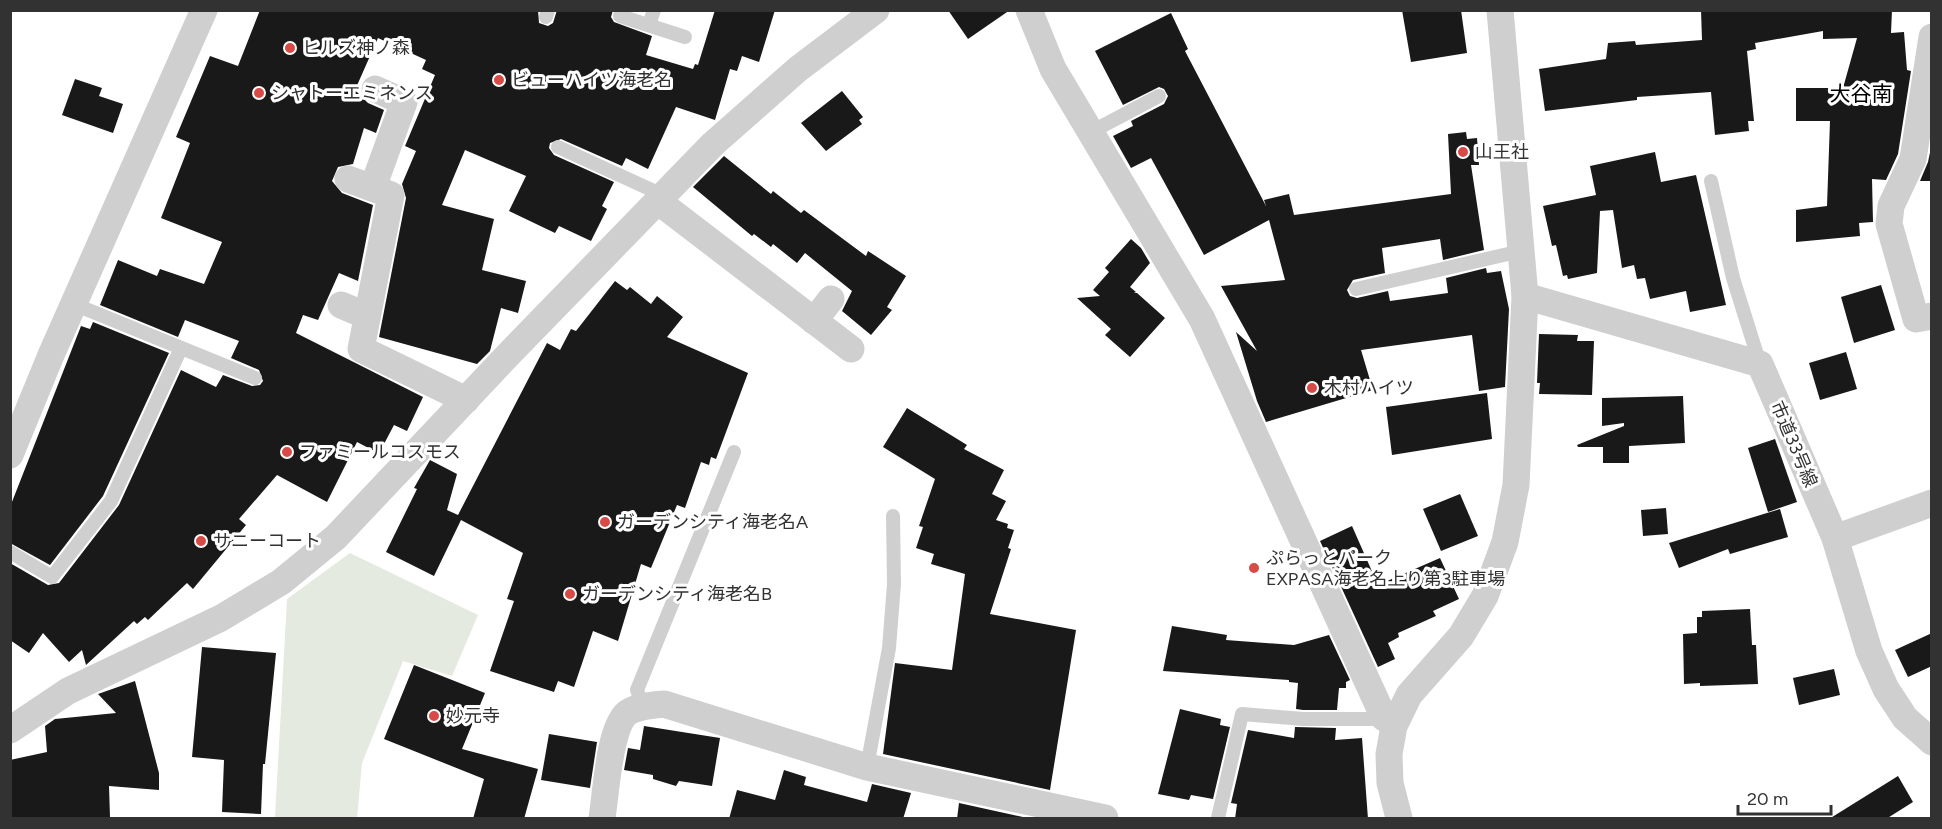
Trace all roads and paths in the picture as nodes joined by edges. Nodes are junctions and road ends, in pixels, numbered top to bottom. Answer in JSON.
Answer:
{"nodes":[{"id":1,"x":204,"y":10,"type":"edge"},
{"id":2,"x":654,"y":10,"type":"edge"},
{"id":3,"x":876,"y":10,"type":"edge"},
{"id":4,"x":1029,"y":10,"type":"edge"},
{"id":5,"x":1500,"y":10,"type":"edge"},
{"id":6,"x":620,"y":16,"type":"dead end"},
{"id":7,"x":649,"y":25,"type":"junction"},
{"id":8,"x":685,"y":37,"type":"dead end"},
{"id":9,"x":1932,"y":37,"type":"edge"},
{"id":10,"x":375,"y":89,"type":"dead end"},
{"id":11,"x":1159,"y":96,"type":"dead end"},
{"id":12,"x":1091,"y":132,"type":"junction"},
{"id":13,"x":558,"y":147,"type":"dead end"},
{"id":14,"x":1711,"y":181,"type":"dead end"},
{"id":15,"x":662,"y":199,"type":"junction"},
{"id":16,"x":1521,"y":251,"type":"junction"},
{"id":17,"x":1356,"y":289,"type":"dead end"},
{"id":18,"x":1525,"y":296,"type":"junction"},
{"id":19,"x":831,"y":299,"type":"dead end"},
{"id":20,"x":76,"y":305,"type":"junction"},
{"id":21,"x":341,"y":305,"type":"dead end"},
{"id":22,"x":367,"y":316,"type":"junction"},
{"id":23,"x":1932,"y":316,"type":"edge"},
{"id":24,"x":814,"y":321,"type":"junction"},
{"id":25,"x":181,"y":348,"type":"junction"},
{"id":26,"x":851,"y":349,"type":"dead end"},
{"id":27,"x":1760,"y":364,"type":"junction"},
{"id":28,"x":255,"y":378,"type":"dead end"},
{"id":29,"x":466,"y":400,"type":"junction"},
{"id":30,"x":734,"y":452,"type":"dead end"},
{"id":31,"x":10,"y":455,"type":"edge"},
{"id":32,"x":1932,"y":503,"type":"edge"},
{"id":33,"x":893,"y":516,"type":"dead end"},
{"id":34,"x":1835,"y":538,"type":"junction"},
{"id":35,"x":10,"y":552,"type":"edge"},
{"id":36,"x":643,"y":707,"type":"junction"},
{"id":37,"x":1389,"y":722,"type":"junction"},
{"id":38,"x":10,"y":730,"type":"edge"},
{"id":39,"x":1932,"y":742,"type":"edge"},
{"id":40,"x":867,"y":767,"type":"junction"},
{"id":41,"x":602,"y":819,"type":"edge"},
{"id":42,"x":1105,"y":819,"type":"edge"},
{"id":43,"x":1218,"y":819,"type":"edge"},
{"id":44,"x":1399,"y":819,"type":"edge"}],
"edges":[{"from":1,"to":20,"type":"street"},
{"from":2,"to":7,"type":"lane"},
{"from":3,"to":15,"type":"street"},
{"from":4,"to":12,"type":"street"},
{"from":5,"to":16,"type":"street"},
{"from":6,"to":7,"type":"lane"},
{"from":7,"to":8,"type":"lane"},
{"from":9,"to":23,"type":"street"},
{"from":10,"to":22,"type":"street"},
{"from":11,"to":12,"type":"lane"},
{"from":12,"to":37,"type":"street"},
{"from":13,"to":15,"type":"lane"},
{"from":14,"to":27,"type":"lane"},
{"from":15,"to":24,"type":"street"},
{"from":15,"to":29,"type":"street"},
{"from":16,"to":17,"type":"lane"},
{"from":16,"to":18,"type":"street"},
{"from":18,"to":27,"type":"street"},
{"from":18,"to":37,"type":"street"},
{"from":19,"to":24,"type":"street"},
{"from":20,"to":25,"type":"lane"},
{"from":20,"to":31,"type":"street"},
{"from":21,"to":22,"type":"street"},
{"from":22,"to":29,"type":"street"},
{"from":24,"to":26,"type":"street"},
{"from":25,"to":28,"type":"lane"},
{"from":25,"to":35,"type":"lane"},
{"from":27,"to":34,"type":"street","name":"市道33号線"},
{"from":29,"to":38,"type":"street"},
{"from":30,"to":36,"type":"lane"},
{"from":32,"to":34,"type":"street"},
{"from":33,"to":40,"type":"lane"},
{"from":34,"to":39,"type":"street","name":"市道33号線"},
{"from":36,"to":40,"type":"street"},
{"from":36,"to":41,"type":"street"},
{"from":37,"to":43,"type":"lane"},
{"from":37,"to":44,"type":"street"},
{"from":40,"to":42,"type":"street"}]}
